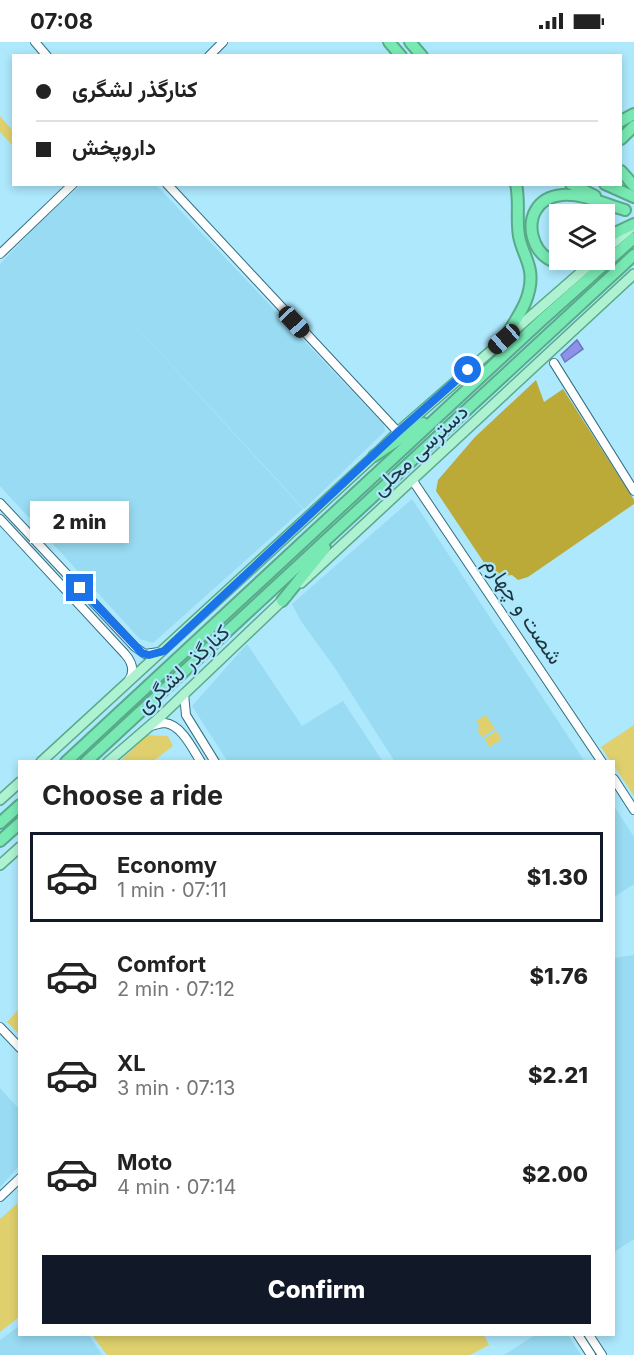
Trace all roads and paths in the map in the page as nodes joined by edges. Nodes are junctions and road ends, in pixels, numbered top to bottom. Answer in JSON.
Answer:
{"nodes":[{"id":1,"x":35,"y":42,"type":"edge"},
{"id":2,"x":224,"y":42,"type":"edge"},
{"id":3,"x":388,"y":42,"type":"edge"},
{"id":4,"x":410,"y":42,"type":"edge"},
{"id":5,"x":45,"y":54,"type":"edge"},
{"id":6,"x":211,"y":54,"type":"edge"},
{"id":7,"x":399,"y":54,"type":"edge"},
{"id":8,"x":420,"y":54,"type":"edge"},
{"id":9,"x":634,"y":126,"type":"edge"},
{"id":10,"x":622,"y":137,"type":"edge"},
{"id":11,"x":622,"y":172,"type":"edge"},
{"id":12,"x":71,"y":186,"type":"edge"},
{"id":13,"x":169,"y":186,"type":"edge"},
{"id":14,"x":516,"y":186,"type":"edge"},
{"id":15,"x":575,"y":186,"type":"edge"},
{"id":16,"x":609,"y":186,"type":"edge"},
{"id":17,"x":634,"y":186,"type":"edge"},
{"id":18,"x":634,"y":197,"type":"edge"},
{"id":19,"x":602,"y":204,"type":"edge"},
{"id":20,"x":629,"y":212,"type":"edge"},
{"id":21,"x":634,"y":225,"type":"edge"},
{"id":22,"x":615,"y":233,"type":"edge"},
{"id":23,"x":634,"y":238,"type":"edge"},
{"id":24,"x":615,"y":241,"type":"edge"},
{"id":25,"x":0,"y":254,"type":"edge"},
{"id":26,"x":634,"y":255,"type":"edge"},
{"id":27,"x":549,"y":258,"type":"edge"},
{"id":28,"x":583,"y":270,"type":"edge"},
{"id":29,"x":634,"y":274,"type":"edge"},
{"id":30,"x":504,"y":339,"type":"junction"},
{"id":31,"x":554,"y":363,"type":"dead end"},
{"id":32,"x":459,"y":396,"type":"junction"},
{"id":33,"x":398,"y":432,"type":"junction"},
{"id":34,"x":374,"y":456,"type":"junction"},
{"id":35,"x":413,"y":481,"type":"junction"},
{"id":36,"x":634,"y":491,"type":"edge"},
{"id":37,"x":0,"y":503,"type":"edge"},
{"id":38,"x":361,"y":507,"type":"junction"},
{"id":39,"x":0,"y":519,"type":"edge"},
{"id":40,"x":282,"y":601,"type":"junction"},
{"id":41,"x":135,"y":647,"type":"junction"},
{"id":42,"x":164,"y":651,"type":"junction"},
{"id":43,"x":126,"y":654,"type":"junction"},
{"id":44,"x":125,"y":686,"type":"junction"},
{"id":45,"x":184,"y":694,"type":"junction"},
{"id":46,"x":149,"y":727,"type":"junction"},
{"id":47,"x":43,"y":760,"type":"edge"},
{"id":48,"x":68,"y":760,"type":"edge"},
{"id":49,"x":88,"y":760,"type":"edge"},
{"id":50,"x":110,"y":760,"type":"edge"},
{"id":51,"x":200,"y":760,"type":"edge"},
{"id":52,"x":213,"y":760,"type":"edge"},
{"id":53,"x":601,"y":760,"type":"edge"},
{"id":54,"x":615,"y":781,"type":"edge"},
{"id":55,"x":18,"y":784,"type":"edge"},
{"id":56,"x":0,"y":800,"type":"edge"},
{"id":57,"x":18,"y":807,"type":"edge"},
{"id":58,"x":634,"y":810,"type":"edge"},
{"id":59,"x":0,"y":824,"type":"edge"},
{"id":60,"x":18,"y":825,"type":"edge"},
{"id":61,"x":18,"y":832,"type":"edge"},
{"id":62,"x":0,"y":843,"type":"edge"},
{"id":63,"x":18,"y":849,"type":"edge"},
{"id":64,"x":0,"y":865,"type":"edge"},
{"id":65,"x":0,"y":1027,"type":"edge"},
{"id":66,"x":18,"y":1046,"type":"edge"},
{"id":67,"x":18,"y":1180,"type":"edge"},
{"id":68,"x":0,"y":1197,"type":"edge"},
{"id":69,"x":579,"y":1336,"type":"edge"},
{"id":70,"x":590,"y":1336,"type":"edge"},
{"id":71,"x":591,"y":1355,"type":"edge"},
{"id":72,"x":602,"y":1355,"type":"edge"}],
"edges":[{"from":1,"to":5,"type":"street"},
{"from":2,"to":6,"type":"street"},
{"from":3,"to":7,"type":"highway"},
{"from":4,"to":8,"type":"highway"},
{"from":9,"to":10,"type":"highway"},
{"from":11,"to":17,"type":"highway"},
{"from":12,"to":25,"type":"street"},
{"from":13,"to":33,"type":"street"},
{"from":14,"to":30,"type":"highway"},
{"from":15,"to":20,"type":"highway"},
{"from":16,"to":18,"type":"highway"},
{"from":19,"to":27,"type":"highway"},
{"from":21,"to":22,"type":"highway"},
{"from":21,"to":24,"type":"main road"},
{"from":23,"to":32,"type":"highway"},
{"from":26,"to":38,"type":"highway"},
{"from":28,"to":30,"type":"main road","name":"کنارگذر لشگری"},
{"from":29,"to":35,"type":"main road","name":"دسترسی محلی"},
{"from":30,"to":33,"type":"main road","name":"کنارگذر لشگری"},
{"from":31,"to":36,"type":"street"},
{"from":32,"to":34,"type":"highway"},
{"from":32,"to":48,"type":"highway"},
{"from":33,"to":34,"type":"main road","name":"کنارگذر لشگری"},
{"from":34,"to":42,"type":"main road","name":"کنارگذر لشگری"},
{"from":35,"to":40,"type":"main road","name":"دسترسی محلی"},
{"from":35,"to":53,"type":"street","name":"شصت و چهارم"},
{"from":37,"to":41,"type":"street"},
{"from":38,"to":40,"type":"highway"},
{"from":38,"to":49,"type":"highway"},
{"from":39,"to":43,"type":"street"},
{"from":40,"to":45,"type":"main road","name":"کنارگذر لشگری"},
{"from":41,"to":42,"type":"street"},
{"from":41,"to":43,"type":"street"},
{"from":42,"to":44,"type":"main road","name":"کنارگذر لشگری"},
{"from":43,"to":44,"type":"street"},
{"from":44,"to":47,"type":"main road","name":"کنارگذر لشگری"},
{"from":45,"to":46,"type":"main road","name":"کنارگذر لشگری"},
{"from":45,"to":52,"type":"street"},
{"from":46,"to":50,"type":"main road","name":"کنارگذر لشگری"},
{"from":46,"to":51,"type":"street"},
{"from":54,"to":58,"type":"street"},
{"from":55,"to":56,"type":"main road"},
{"from":57,"to":59,"type":"highway"},
{"from":60,"to":62,"type":"highway"},
{"from":61,"to":62,"type":"highway"},
{"from":63,"to":64,"type":"main road"},
{"from":65,"to":66,"type":"street"},
{"from":67,"to":68,"type":"street"},
{"from":69,"to":71,"type":"street"},
{"from":70,"to":72,"type":"street"}]}
